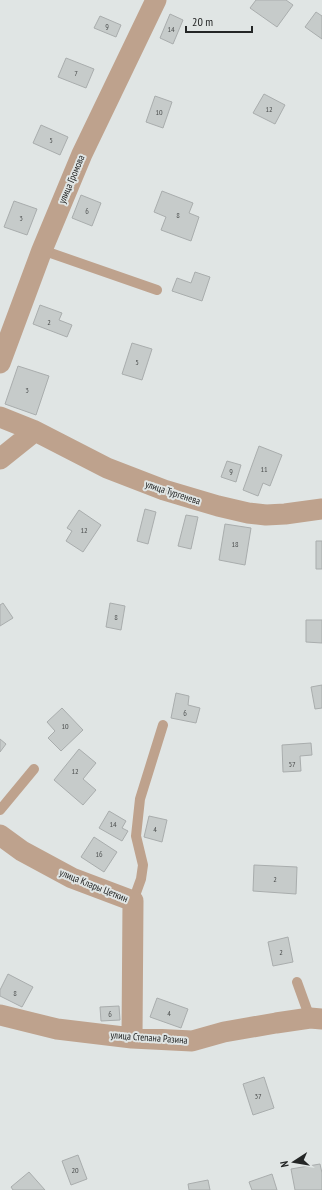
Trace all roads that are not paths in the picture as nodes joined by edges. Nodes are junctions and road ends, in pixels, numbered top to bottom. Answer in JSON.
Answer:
{"nodes":[{"id":1,"x":156,"y":0,"type":"edge"},
{"id":2,"x":42,"y":250,"type":"junction"},
{"id":3,"x":157,"y":290,"type":"dead end"},
{"id":4,"x":0,"y":363,"type":"edge"},
{"id":5,"x":0,"y":417,"type":"edge"},
{"id":6,"x":35,"y":431,"type":"junction"},
{"id":7,"x":0,"y":459,"type":"edge"},
{"id":8,"x":322,"y":509,"type":"edge"},
{"id":9,"x":163,"y":725,"type":"dead end"},
{"id":10,"x":34,"y":770,"type":"dead end"},
{"id":11,"x":0,"y":810,"type":"edge"},
{"id":12,"x":0,"y":836,"type":"edge"},
{"id":13,"x":133,"y":901,"type":"junction"},
{"id":14,"x":297,"y":982,"type":"dead end"},
{"id":15,"x":0,"y":1015,"type":"edge"},
{"id":16,"x":316,"y":1019,"type":"edge"},
{"id":17,"x":132,"y":1038,"type":"junction"}],
"edges":[{"from":1,"to":2,"type":"street","name":"улица Громова"},
{"from":2,"to":3,"type":"lane"},
{"from":2,"to":4,"type":"street","name":"улица Громова"},
{"from":5,"to":6,"type":"street","name":"улица Тургенева"},
{"from":6,"to":7,"type":"street"},
{"from":6,"to":8,"type":"street","name":"улица Тургенева"},
{"from":9,"to":13,"type":"lane"},
{"from":10,"to":11,"type":"lane"},
{"from":12,"to":13,"type":"street","name":"улица Клары Цеткин"},
{"from":13,"to":17,"type":"street","name":"улица Клары Цеткин"},
{"from":14,"to":16,"type":"lane"},
{"from":15,"to":17,"type":"street","name":"улица Степана Разина"},
{"from":16,"to":17,"type":"street","name":"улица Степана Разина"}]}
